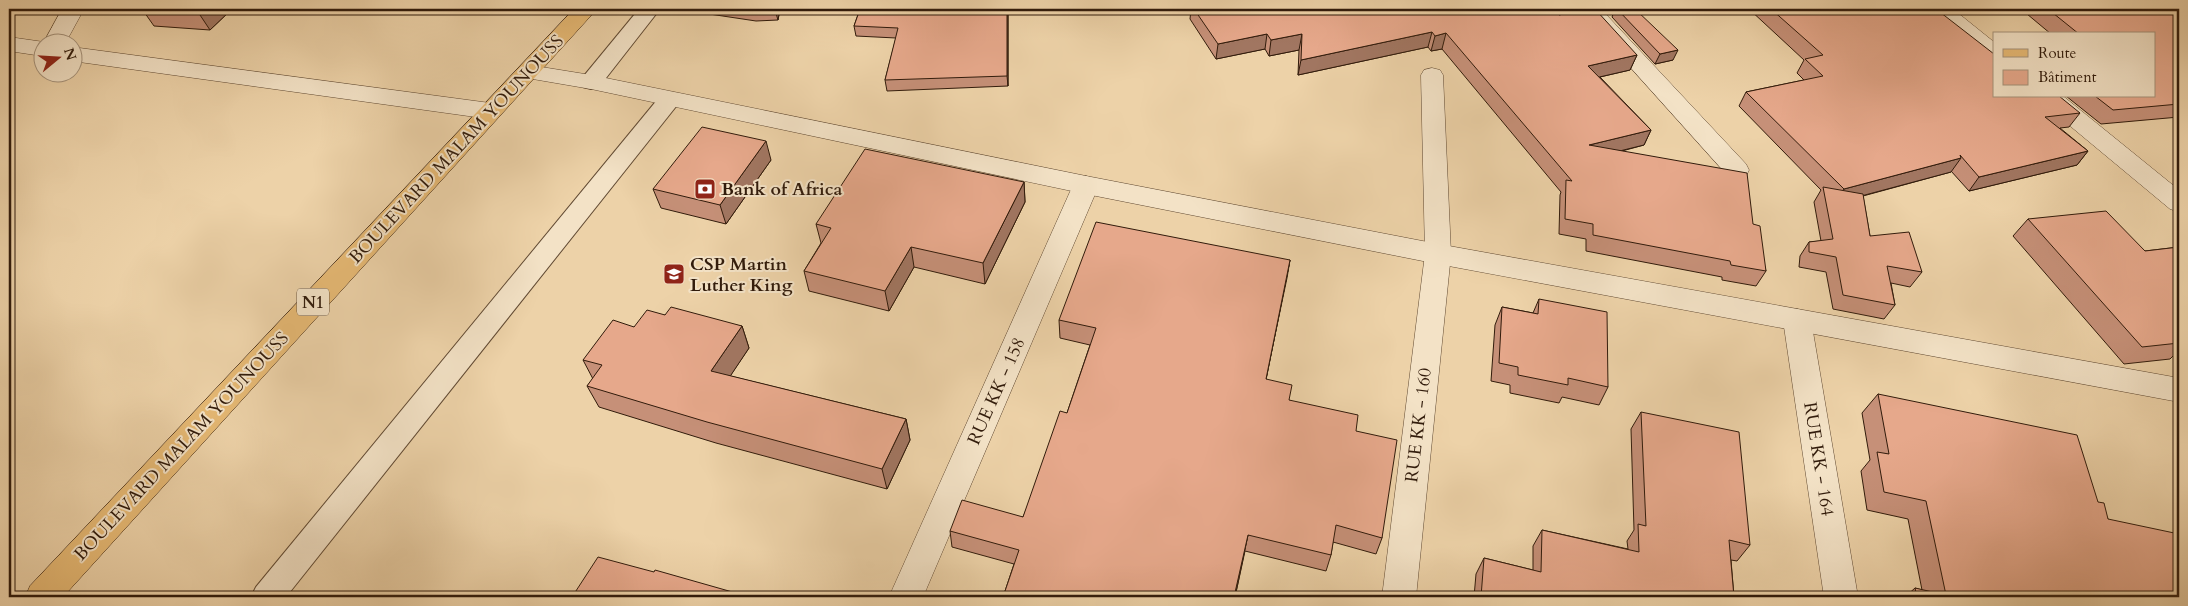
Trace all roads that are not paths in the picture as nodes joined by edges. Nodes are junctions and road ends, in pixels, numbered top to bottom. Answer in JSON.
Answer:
{"nodes":[{"id":1,"x":73,"y":9,"type":"edge"},
{"id":2,"x":586,"y":9,"type":"edge"},
{"id":3,"x":650,"y":9,"type":"edge"},
{"id":4,"x":1589,"y":9,"type":"edge"},
{"id":5,"x":1940,"y":9,"type":"edge"},
{"id":6,"x":60,"y":32,"type":"edge"},
{"id":7,"x":9,"y":44,"type":"edge"},
{"id":8,"x":32,"y":48,"type":"edge"},
{"id":9,"x":1993,"y":52,"type":"edge"},
{"id":10,"x":82,"y":55,"type":"edge"},
{"id":11,"x":529,"y":72,"type":"junction"},
{"id":12,"x":1432,"y":75,"type":"dead end"},
{"id":13,"x":591,"y":82,"type":"junction"},
{"id":14,"x":2050,"y":98,"type":"edge"},
{"id":15,"x":670,"y":99,"type":"junction"},
{"id":16,"x":490,"y":111,"type":"junction"},
{"id":17,"x":1737,"y":170,"type":"edge"},
{"id":18,"x":1086,"y":185,"type":"junction"},
{"id":19,"x":2179,"y":203,"type":"edge"},
{"id":20,"x":1438,"y":254,"type":"junction"},
{"id":21,"x":1798,"y":320,"type":"junction"},
{"id":22,"x":2179,"y":390,"type":"edge"},
{"id":23,"x":42,"y":597,"type":"edge"},
{"id":24,"x":267,"y":597,"type":"edge"},
{"id":25,"x":906,"y":597,"type":"edge"},
{"id":26,"x":1399,"y":597,"type":"edge"},
{"id":27,"x":1840,"y":597,"type":"edge"}],
"edges":[{"from":1,"to":6,"type":"street"},
{"from":2,"to":11,"type":"main road","name":"BOULEVARD MALAM YOUNOUSS","number":"N1"},
{"from":3,"to":13,"type":"lane"},
{"from":4,"to":17,"type":"street"},
{"from":5,"to":9,"type":"street"},
{"from":7,"to":8,"type":"street"},
{"from":10,"to":16,"type":"street"},
{"from":11,"to":13,"type":"street"},
{"from":11,"to":16,"type":"main road","name":"BOULEVARD MALAM YOUNOUSS","number":"N1"},
{"from":12,"to":20,"type":"street","name":"RUE KK - 160"},
{"from":13,"to":15,"type":"street"},
{"from":14,"to":19,"type":"street"},
{"from":15,"to":18,"type":"street"},
{"from":15,"to":24,"type":"lane"},
{"from":16,"to":23,"type":"main road","name":"BOULEVARD MALAM YOUNOUSS","number":"N1"},
{"from":18,"to":20,"type":"street"},
{"from":18,"to":25,"type":"street","name":"RUE KK - 158"},
{"from":20,"to":21,"type":"street"},
{"from":20,"to":26,"type":"street","name":"RUE KK - 160"},
{"from":21,"to":22,"type":"street"},
{"from":21,"to":27,"type":"street","name":"RUE KK - 164"}]}
